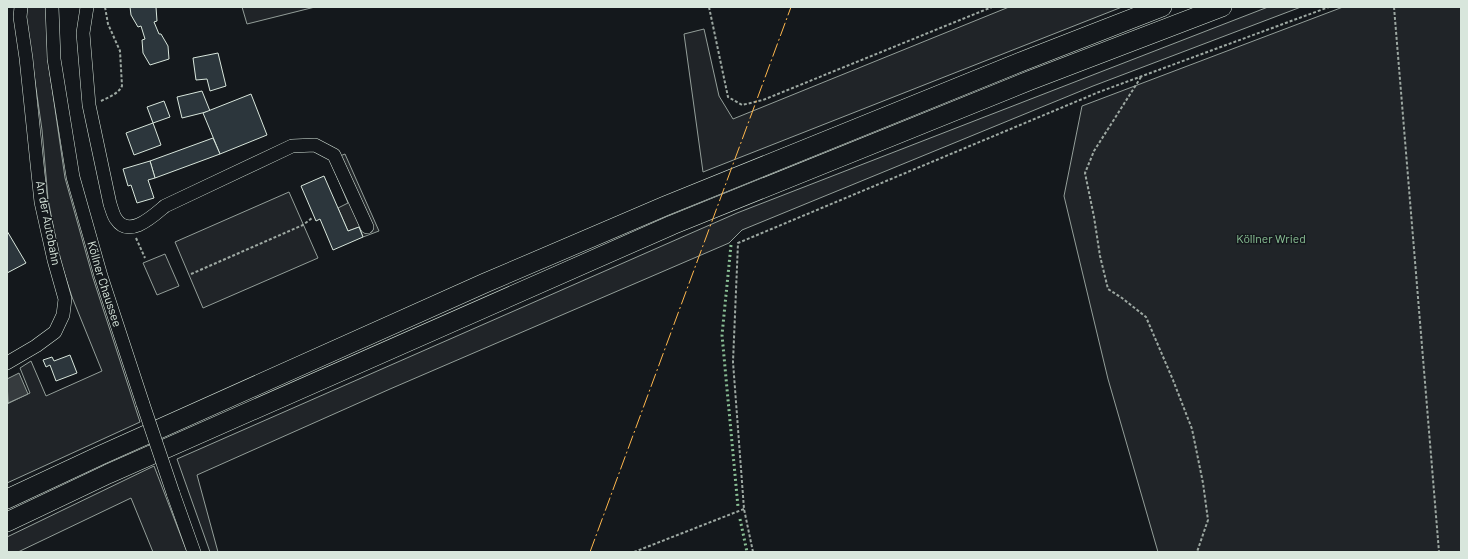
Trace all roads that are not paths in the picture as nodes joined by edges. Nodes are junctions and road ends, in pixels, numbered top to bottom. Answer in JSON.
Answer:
{"nodes":[{"id":1,"x":21,"y":7,"type":"edge"},
{"id":2,"x":52,"y":7,"type":"edge"},
{"id":3,"x":87,"y":7,"type":"edge"},
{"id":4,"x":1162,"y":7,"type":"edge"},
{"id":5,"x":1222,"y":7,"type":"edge"},
{"id":6,"x":367,"y":227,"type":"dead end"},
{"id":7,"x":7,"y":363,"type":"edge"},
{"id":8,"x":7,"y":499,"type":"edge"},
{"id":9,"x":7,"y":522,"type":"edge"},
{"id":10,"x":194,"y":552,"type":"edge"}],
"edges":[{"from":1,"to":7,"type":"street","name":"An der Autobahn"},
{"from":2,"to":10,"type":"street","name":"Köllner Chaussee","bridge":true},
{"from":3,"to":6,"type":"street"},
{"from":4,"to":8,"type":"highway"},
{"from":5,"to":9,"type":"highway"}]}
